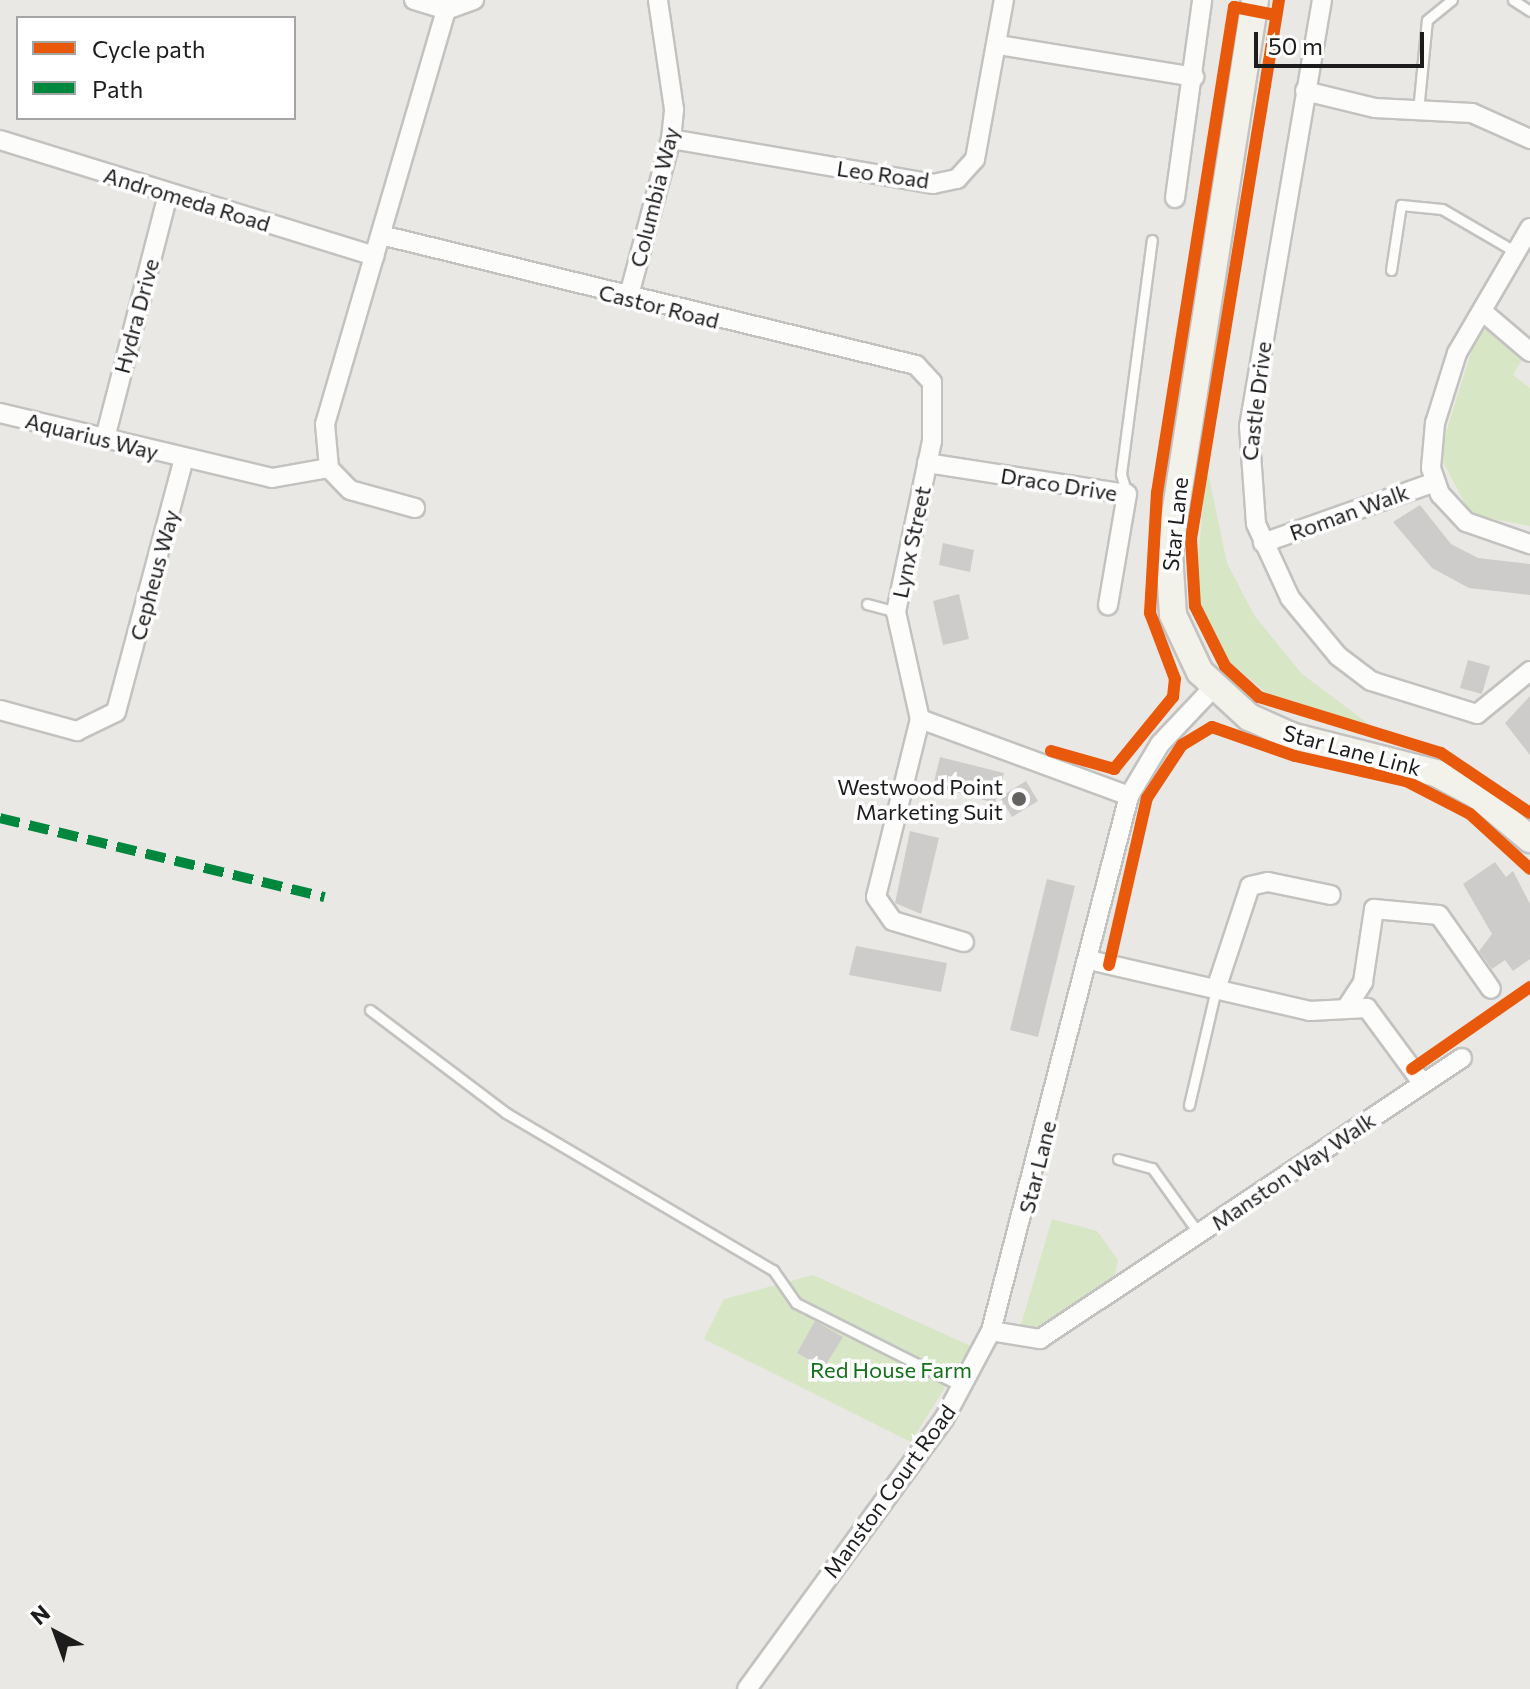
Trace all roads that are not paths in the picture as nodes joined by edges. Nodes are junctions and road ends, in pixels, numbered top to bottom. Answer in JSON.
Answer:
{"nodes":[{"id":1,"x":414,"y":0,"type":"edge"},
{"id":2,"x":474,"y":0,"type":"edge"},
{"id":3,"x":658,"y":0,"type":"edge"},
{"id":4,"x":1004,"y":0,"type":"edge"},
{"id":5,"x":1202,"y":0,"type":"edge"},
{"id":6,"x":1255,"y":0,"type":"edge"},
{"id":7,"x":1322,"y":0,"type":"edge"},
{"id":8,"x":1452,"y":0,"type":"edge"},
{"id":9,"x":1513,"y":0,"type":"edge"},
{"id":10,"x":446,"y":10,"type":"junction"},
{"id":11,"x":1530,"y":11,"type":"edge"},
{"id":12,"x":999,"y":45,"type":"junction"},
{"id":13,"x":1194,"y":77,"type":"junction"},
{"id":14,"x":1305,"y":91,"type":"junction"},
{"id":15,"x":1418,"y":111,"type":"junction"},
{"id":16,"x":671,"y":139,"type":"junction"},
{"id":17,"x":1530,"y":139,"type":"edge"},
{"id":18,"x":0,"y":140,"type":"edge"},
{"id":19,"x":168,"y":194,"type":"junction"},
{"id":20,"x":1175,"y":198,"type":"dead end"},
{"id":21,"x":1530,"y":228,"type":"edge"},
{"id":22,"x":381,"y":235,"type":"junction"},
{"id":23,"x":1152,"y":240,"type":"dead end"},
{"id":24,"x":1516,"y":252,"type":"junction"},
{"id":25,"x":374,"y":256,"type":"junction"},
{"id":26,"x":1391,"y":270,"type":"dead end"},
{"id":27,"x":628,"y":299,"type":"junction"},
{"id":28,"x":1482,"y":311,"type":"junction"},
{"id":29,"x":1530,"y":352,"type":"edge"},
{"id":30,"x":932,"y":382,"type":"joint"},
{"id":31,"x":0,"y":413,"type":"edge"},
{"id":32,"x":105,"y":438,"type":"junction"},
{"id":33,"x":184,"y":459,"type":"junction"},
{"id":34,"x":927,"y":463,"type":"junction"},
{"id":35,"x":329,"y":468,"type":"junction"},
{"id":36,"x":1435,"y":482,"type":"junction"},
{"id":37,"x":1127,"y":494,"type":"junction"},
{"id":38,"x":415,"y":508,"type":"dead end"},
{"id":39,"x":1263,"y":543,"type":"junction"},
{"id":40,"x":1530,"y":544,"type":"edge"},
{"id":41,"x":867,"y":604,"type":"dead end"},
{"id":42,"x":1108,"y":605,"type":"dead end"},
{"id":43,"x":896,"y":612,"type":"junction"},
{"id":44,"x":1530,"y":671,"type":"edge"},
{"id":45,"x":1213,"y":688,"type":"junction"},
{"id":46,"x":0,"y":710,"type":"edge"},
{"id":47,"x":920,"y":719,"type":"junction"},
{"id":48,"x":1129,"y":796,"type":"junction"},
{"id":49,"x":1530,"y":839,"type":"edge"},
{"id":50,"x":1331,"y":895,"type":"dead end"},
{"id":51,"x":964,"y":942,"type":"dead end"},
{"id":52,"x":1089,"y":960,"type":"junction"},
{"id":53,"x":1216,"y":989,"type":"junction"},
{"id":54,"x":1491,"y":989,"type":"dead end"},
{"id":55,"x":1347,"y":1007,"type":"junction"},
{"id":56,"x":370,"y":1010,"type":"dead end"},
{"id":57,"x":1462,"y":1058,"type":"dead end"},
{"id":58,"x":1423,"y":1084,"type":"junction"},
{"id":59,"x":1189,"y":1105,"type":"dead end"},
{"id":60,"x":1118,"y":1159,"type":"dead end"},
{"id":61,"x":1199,"y":1234,"type":"junction"},
{"id":62,"x":991,"y":1331,"type":"junction"},
{"id":63,"x":963,"y":1387,"type":"junction"},
{"id":64,"x":747,"y":1689,"type":"edge"}],
"edges":[{"from":1,"to":10,"type":"street"},
{"from":2,"to":10,"type":"street"},
{"from":3,"to":16,"type":"street","name":"Columbia Way"},
{"from":4,"to":12,"type":"street","name":"Leo Road"},
{"from":5,"to":13,"type":"street"},
{"from":6,"to":45,"type":"street","name":"Star Lane"},
{"from":7,"to":14,"type":"street","name":"Castle Drive"},
{"from":8,"to":15,"type":"lane"},
{"from":9,"to":11,"type":"lane"},
{"from":10,"to":22,"type":"street"},
{"from":12,"to":13,"type":"street"},
{"from":12,"to":16,"type":"street","name":"Leo Road"},
{"from":13,"to":20,"type":"street"},
{"from":14,"to":15,"type":"street"},
{"from":14,"to":39,"type":"street","name":"Castle Drive"},
{"from":15,"to":17,"type":"street"},
{"from":16,"to":27,"type":"street","name":"Columbia Way"},
{"from":18,"to":19,"type":"street","name":"Andromeda Road"},
{"from":19,"to":25,"type":"street","name":"Andromeda Road"},
{"from":19,"to":32,"type":"street","name":"Hydra Drive"},
{"from":21,"to":24,"type":"street"},
{"from":22,"to":25,"type":"street"},
{"from":22,"to":27,"type":"street","name":"Castor Road"},
{"from":23,"to":37,"type":"lane"},
{"from":24,"to":26,"type":"lane"},
{"from":24,"to":28,"type":"street"},
{"from":25,"to":35,"type":"street"},
{"from":27,"to":30,"type":"street","name":"Castor Road"},
{"from":28,"to":29,"type":"street"},
{"from":28,"to":36,"type":"street"},
{"from":30,"to":34,"type":"street","name":"Lynx Street"},
{"from":31,"to":32,"type":"street","name":"Aquarius Way"},
{"from":32,"to":33,"type":"street","name":"Aquarius Way"},
{"from":33,"to":35,"type":"street"},
{"from":33,"to":46,"type":"street","name":"Cepheus Way"},
{"from":34,"to":37,"type":"street","name":"Draco Drive"},
{"from":34,"to":43,"type":"street","name":"Lynx Street"},
{"from":35,"to":38,"type":"street"},
{"from":36,"to":39,"type":"street","name":"Roman Walk"},
{"from":36,"to":40,"type":"street"},
{"from":37,"to":42,"type":"street","name":"Draco Drive"},
{"from":39,"to":44,"type":"street","name":"Castle Drive"},
{"from":41,"to":43,"type":"lane"},
{"from":43,"to":47,"type":"street","name":"Lynx Street"},
{"from":45,"to":48,"type":"street","name":"Star Lane"},
{"from":45,"to":49,"type":"street","name":"Star Lane Link"},
{"from":47,"to":48,"type":"street"},
{"from":47,"to":51,"type":"street"},
{"from":48,"to":52,"type":"street","name":"Star Lane"},
{"from":50,"to":53,"type":"street"},
{"from":52,"to":53,"type":"street"},
{"from":52,"to":62,"type":"street","name":"Star Lane"},
{"from":53,"to":55,"type":"street"},
{"from":53,"to":59,"type":"lane"},
{"from":54,"to":55,"type":"street"},
{"from":55,"to":58,"type":"street"},
{"from":56,"to":63,"type":"lane"},
{"from":57,"to":58,"type":"street","name":"Manston Way Walk"},
{"from":58,"to":61,"type":"street","name":"Manston Way Walk"},
{"from":60,"to":61,"type":"lane"},
{"from":61,"to":62,"type":"street","name":"Manston Way Walk"},
{"from":62,"to":63,"type":"street","name":"Manston Court Road"},
{"from":63,"to":64,"type":"street","name":"Manston Court Road"}]}
